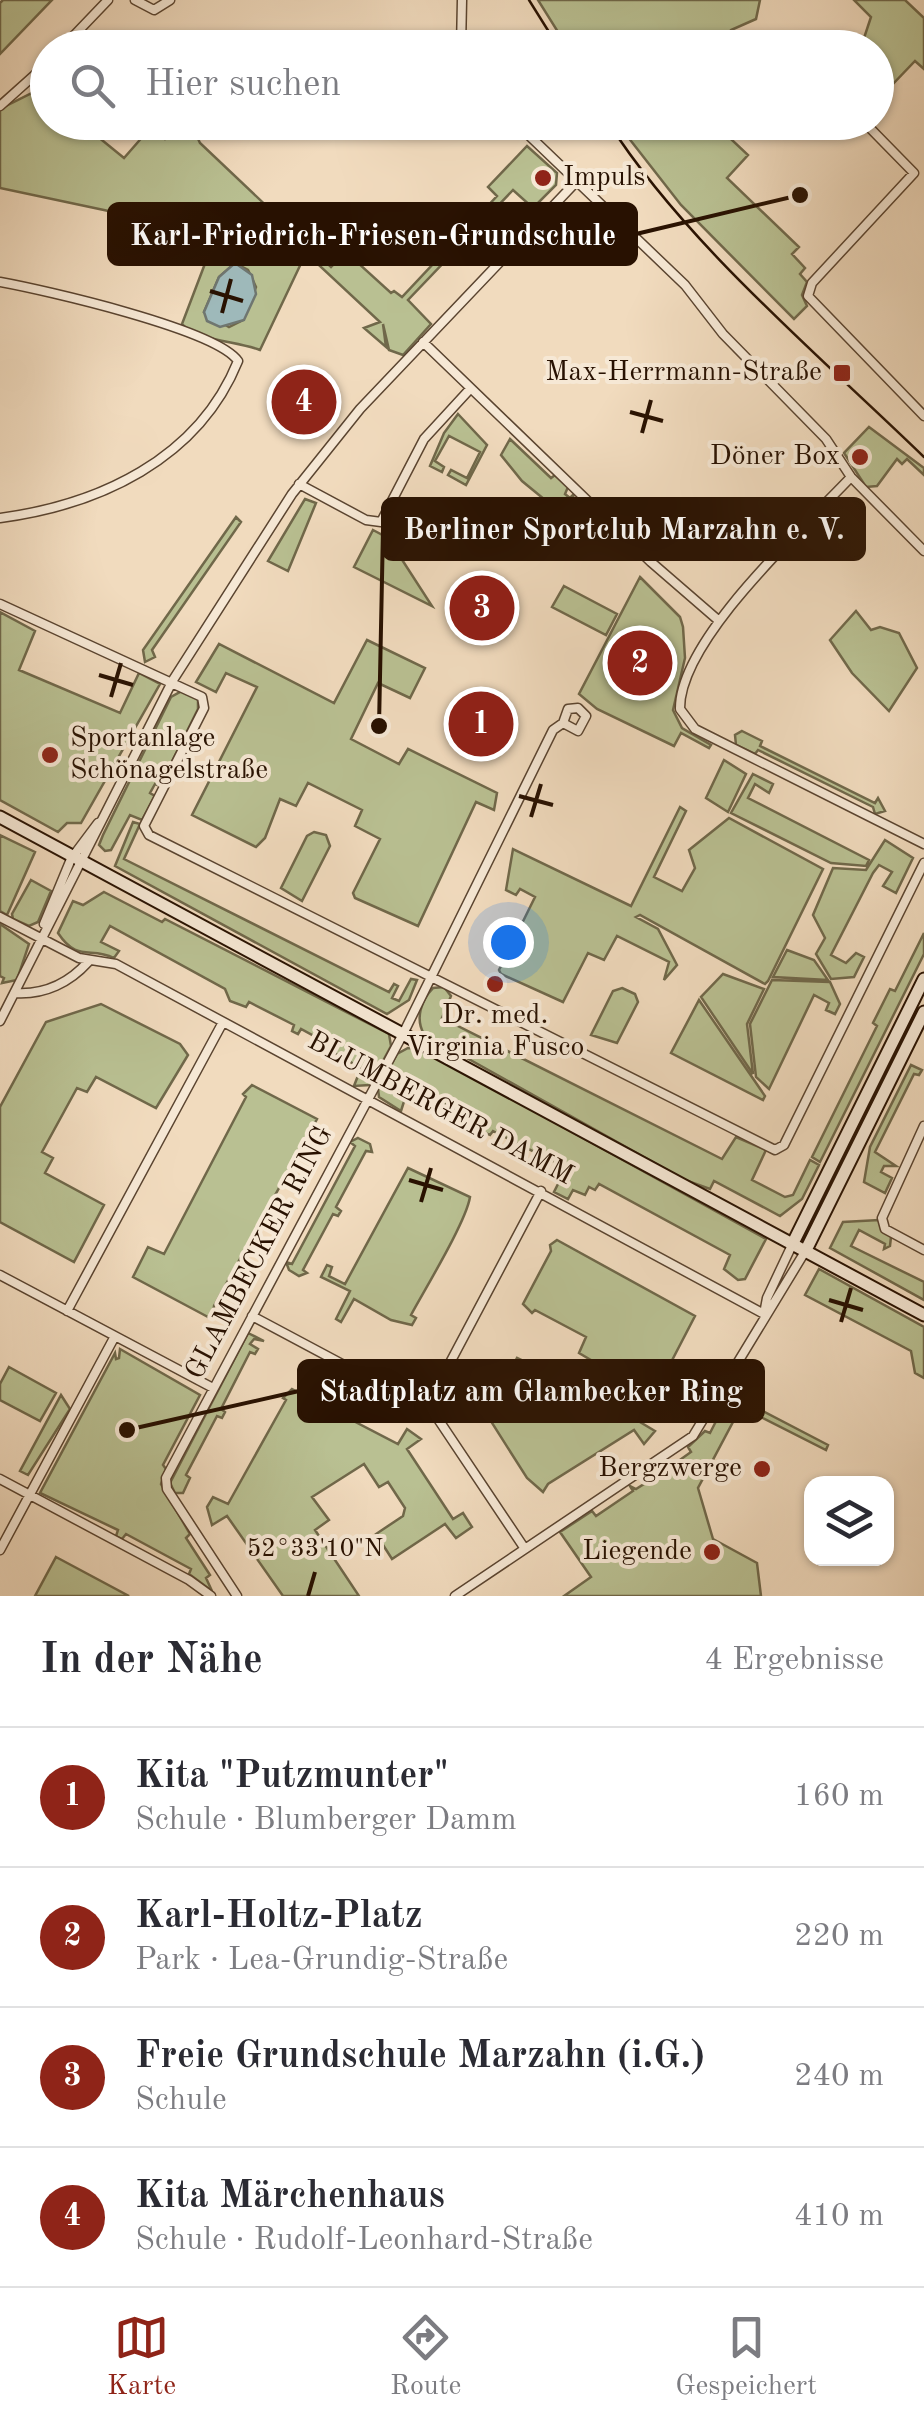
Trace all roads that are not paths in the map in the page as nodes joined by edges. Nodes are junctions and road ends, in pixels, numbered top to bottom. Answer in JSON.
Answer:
{"nodes":[{"id":1,"x":108,"y":0,"type":"edge"},
{"id":2,"x":135,"y":0,"type":"edge"},
{"id":3,"x":170,"y":0,"type":"edge"},
{"id":4,"x":462,"y":0,"type":"edge"},
{"id":5,"x":79,"y":30,"type":"edge"},
{"id":6,"x":461,"y":30,"type":"edge"},
{"id":7,"x":30,"y":81,"type":"edge"},
{"id":8,"x":0,"y":106,"type":"edge"},
{"id":9,"x":533,"y":140,"type":"edge"},
{"id":10,"x":882,"y":140,"type":"edge"},
{"id":11,"x":576,"y":182,"type":"junction"},
{"id":12,"x":0,"y":282,"type":"edge"},
{"id":13,"x":423,"y":342,"type":"junction"},
{"id":14,"x":470,"y":388,"type":"junction"},
{"id":15,"x":924,"y":416,"type":"edge"},
{"id":16,"x":850,"y":478,"type":"junction"},
{"id":17,"x":299,"y":484,"type":"junction"},
{"id":18,"x":0,"y":518,"type":"edge"},
{"id":19,"x":924,"y":550,"type":"edge"},
{"id":20,"x":0,"y":604,"type":"edge"},
{"id":21,"x":718,"y":620,"type":"junction"},
{"id":22,"x":173,"y":680,"type":"junction"},
{"id":23,"x":563,"y":723,"type":"dead end"},
{"id":24,"x":0,"y":817,"type":"edge"},
{"id":25,"x":924,"y":844,"type":"edge"},
{"id":26,"x":78,"y":859,"type":"junction"},
{"id":27,"x":924,"y":863,"type":"edge"},
{"id":28,"x":0,"y":916,"type":"edge"},
{"id":29,"x":40,"y":938,"type":"junction"},
{"id":30,"x":88,"y":962,"type":"junction"},
{"id":31,"x":430,"y":977,"type":"junction"},
{"id":32,"x":924,"y":978,"type":"edge"},
{"id":33,"x":15,"y":993,"type":"junction"},
{"id":34,"x":924,"y":1012,"type":"edge"},
{"id":35,"x":0,"y":1021,"type":"edge"},
{"id":36,"x":223,"y":1022,"type":"junction"},
{"id":37,"x":404,"y":1032,"type":"junction"},
{"id":38,"x":368,"y":1099,"type":"junction"},
{"id":39,"x":924,"y":1126,"type":"edge"},
{"id":40,"x":541,"y":1191,"type":"junction"},
{"id":41,"x":792,"y":1243,"type":"junction"},
{"id":42,"x":806,"y":1250,"type":"junction"},
{"id":43,"x":924,"y":1250,"type":"edge"},
{"id":44,"x":0,"y":1274,"type":"edge"},
{"id":45,"x":68,"y":1311,"type":"junction"},
{"id":46,"x":764,"y":1314,"type":"junction"},
{"id":47,"x":924,"y":1315,"type":"edge"},
{"id":48,"x":252,"y":1316,"type":"junction"},
{"id":49,"x":115,"y":1336,"type":"junction"},
{"id":50,"x":213,"y":1388,"type":"junction"},
{"id":51,"x":426,"y":1408,"type":"junction"},
{"id":52,"x":0,"y":1479,"type":"edge"},
{"id":53,"x":30,"y":1494,"type":"junction"},
{"id":54,"x":525,"y":1549,"type":"junction"},
{"id":55,"x":0,"y":1550,"type":"edge"},
{"id":56,"x":211,"y":1596,"type":"edge"},
{"id":57,"x":236,"y":1596,"type":"edge"},
{"id":58,"x":454,"y":1596,"type":"edge"}],
"edges":[{"from":1,"to":5,"type":"street"},
{"from":2,"to":3,"type":"street"},
{"from":4,"to":6,"type":"street"},
{"from":7,"to":8,"type":"street"},
{"from":9,"to":11,"type":"street"},
{"from":10,"to":15,"type":"street"},
{"from":11,"to":13,"type":"street"},
{"from":11,"to":16,"type":"street"},
{"from":12,"to":18,"type":"street"},
{"from":13,"to":14,"type":"street"},
{"from":13,"to":17,"type":"street"},
{"from":14,"to":17,"type":"street"},
{"from":14,"to":21,"type":"street"},
{"from":16,"to":19,"type":"street"},
{"from":16,"to":21,"type":"street"},
{"from":17,"to":22,"type":"street"},
{"from":20,"to":22,"type":"street"},
{"from":21,"to":25,"type":"street"},
{"from":22,"to":26,"type":"street"},
{"from":22,"to":31,"type":"street"},
{"from":23,"to":31,"type":"street","name":"BLUMBERGER DAMM"},
{"from":24,"to":26,"type":"main road","name":"BLUMBERGER DAMM"},
{"from":26,"to":29,"type":"street"},
{"from":26,"to":37,"type":"main road","name":"BLUMBERGER DAMM"},
{"from":27,"to":31,"type":"street"},
{"from":28,"to":29,"type":"street","name":"BLUMBERGER DAMM"},
{"from":29,"to":30,"type":"street","name":"BLUMBERGER DAMM"},
{"from":29,"to":33,"type":"street"},
{"from":30,"to":33,"type":"street"},
{"from":30,"to":36,"type":"street","name":"BLUMBERGER DAMM"},
{"from":31,"to":37,"type":"street","name":"BLUMBERGER DAMM"},
{"from":32,"to":41,"type":"main road"},
{"from":33,"to":35,"type":"street"},
{"from":34,"to":42,"type":"main road"},
{"from":36,"to":38,"type":"street","name":"BLUMBERGER DAMM"},
{"from":36,"to":45,"type":"street"},
{"from":37,"to":38,"type":"street","name":"GLAMBECKER RING"},
{"from":37,"to":41,"type":"main road","name":"BLUMBERGER DAMM"},
{"from":38,"to":40,"type":"street","name":"BLUMBERGER DAMM"},
{"from":38,"to":48,"type":"street","name":"GLAMBECKER RING"},
{"from":39,"to":43,"type":"street"},
{"from":40,"to":46,"type":"street","name":"BLUMBERGER DAMM"},
{"from":40,"to":51,"type":"street"},
{"from":41,"to":42,"type":"main road","name":"BLUMBERGER DAMM"},
{"from":41,"to":46,"type":"street"},
{"from":42,"to":46,"type":"street"},
{"from":42,"to":47,"type":"main road","name":"BLUMBERGER DAMM"},
{"from":44,"to":45,"type":"street"},
{"from":45,"to":49,"type":"street"},
{"from":46,"to":54,"type":"street"},
{"from":48,"to":50,"type":"street","name":"GLAMBECKER RING"},
{"from":48,"to":51,"type":"street"},
{"from":49,"to":50,"type":"street"},
{"from":49,"to":53,"type":"street"},
{"from":50,"to":57,"type":"street","name":"GLAMBECKER RING"},
{"from":51,"to":54,"type":"street"},
{"from":52,"to":53,"type":"street"},
{"from":53,"to":55,"type":"street"},
{"from":53,"to":56,"type":"street"},
{"from":54,"to":58,"type":"street"}]}
